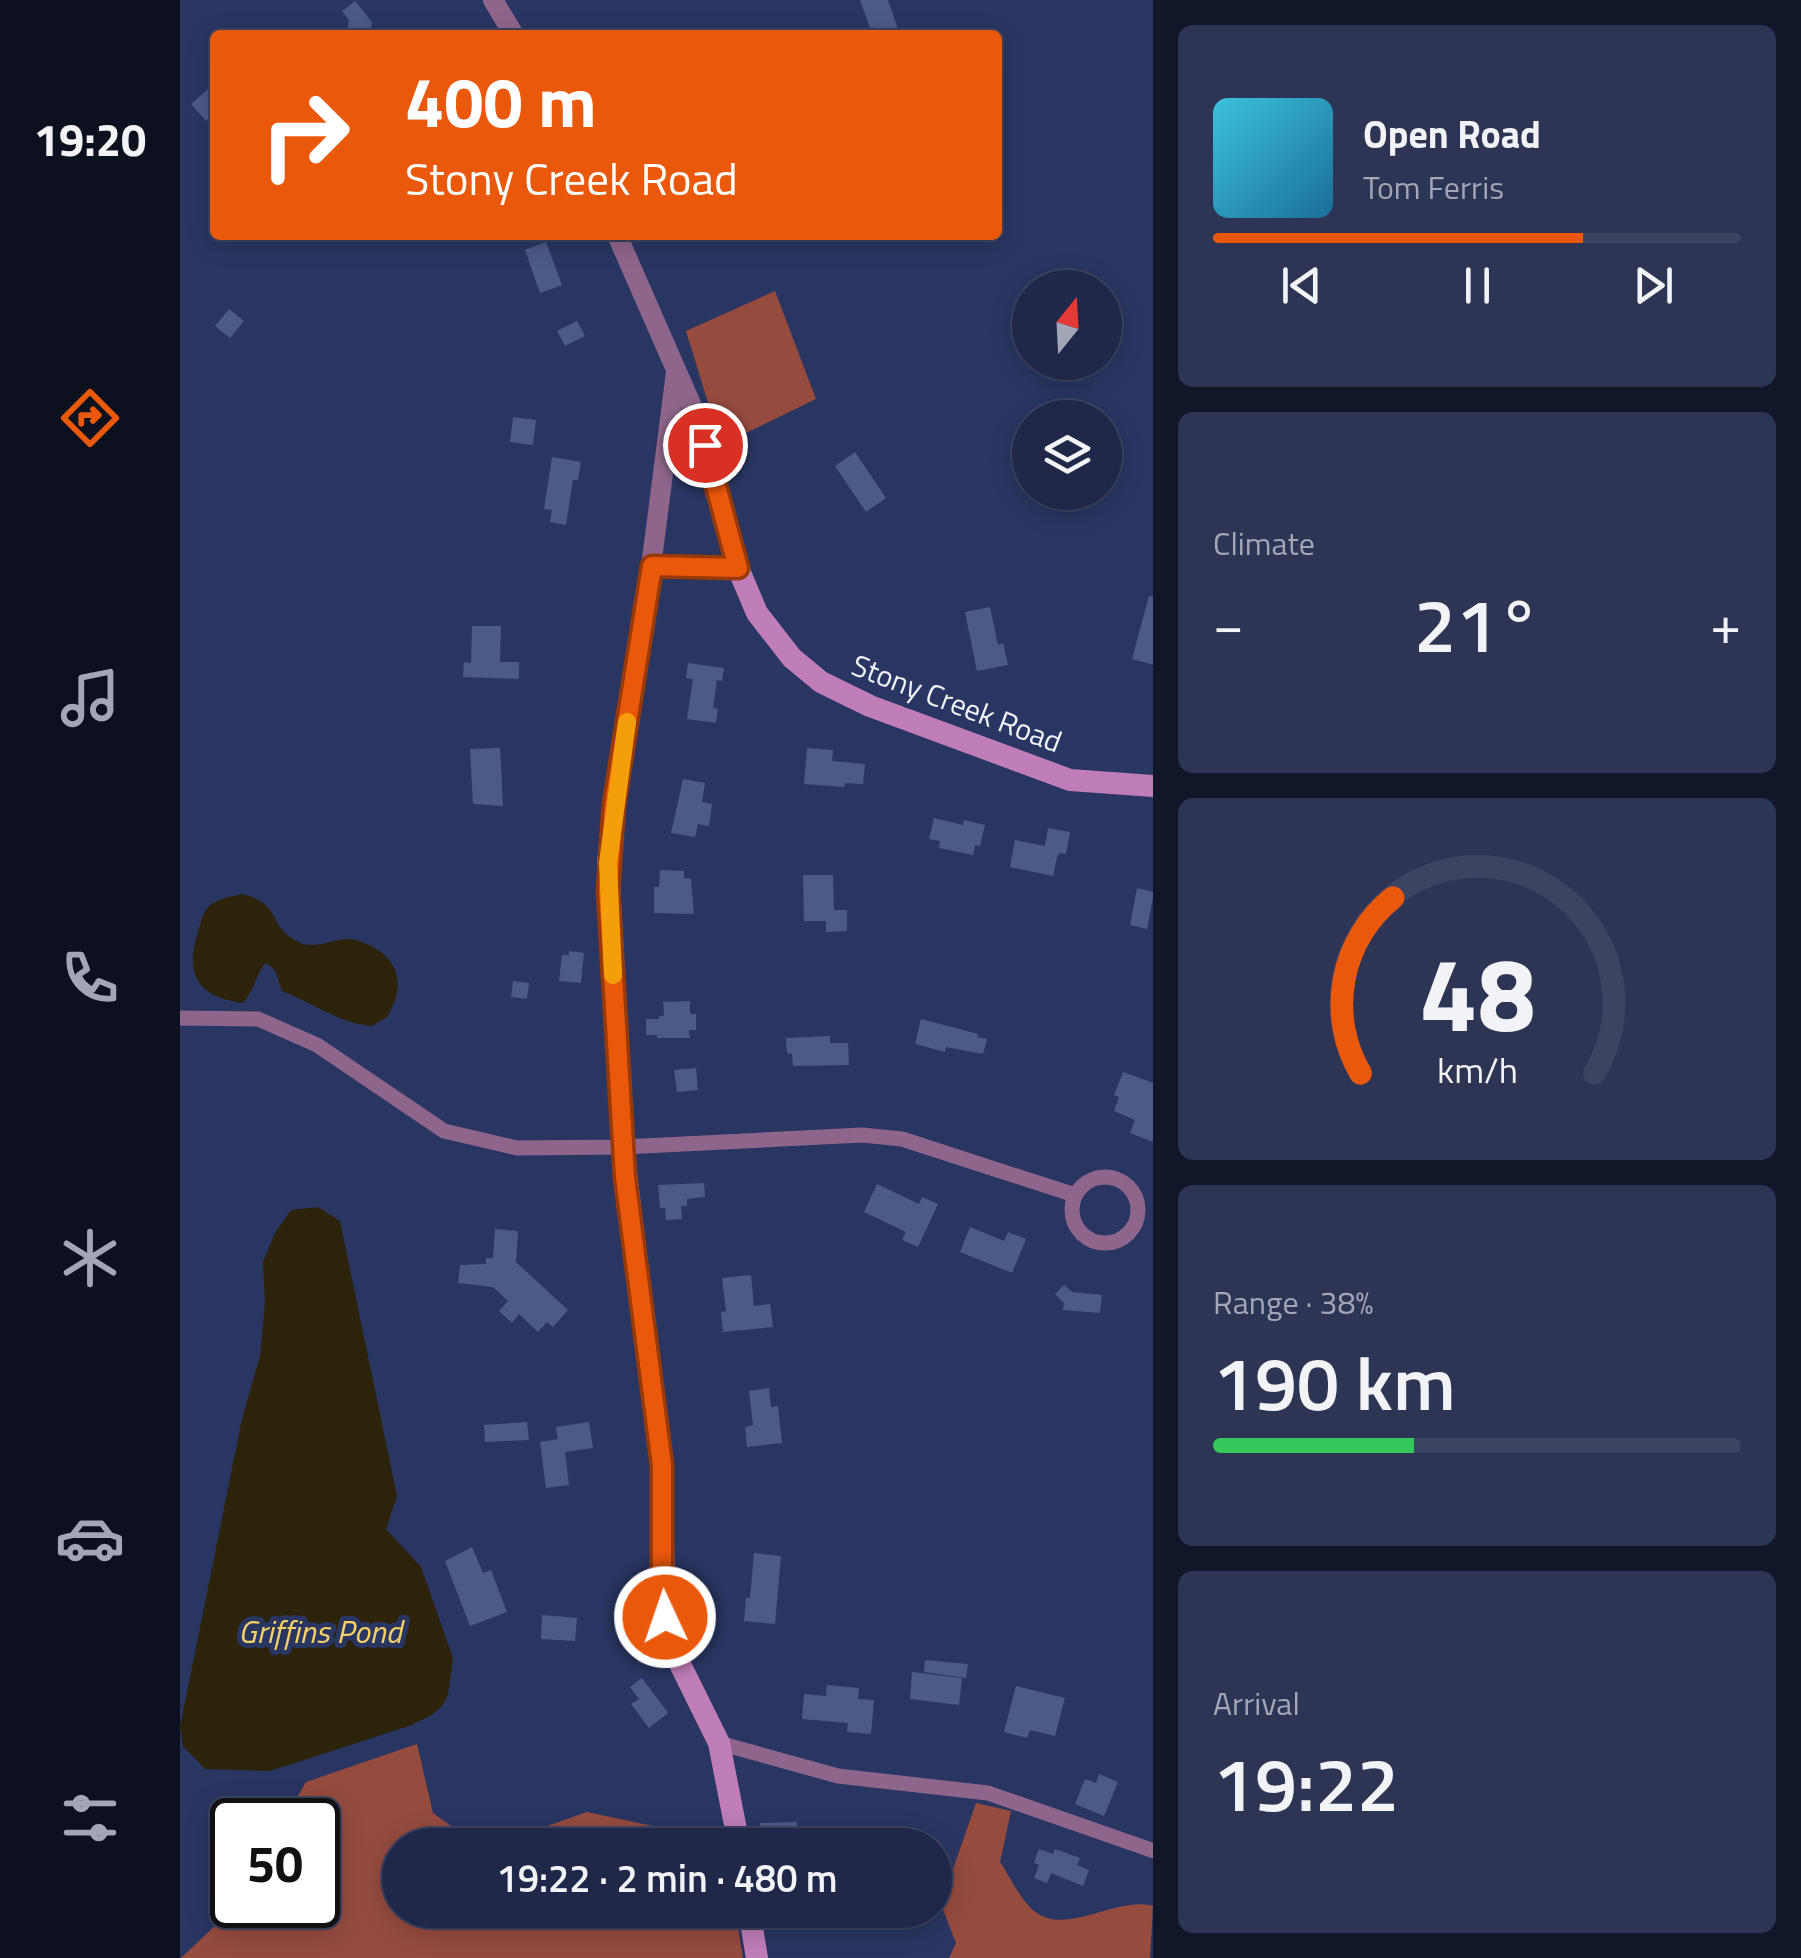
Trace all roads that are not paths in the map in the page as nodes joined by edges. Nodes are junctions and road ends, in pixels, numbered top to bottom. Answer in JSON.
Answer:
{"nodes":[{"id":1,"x":493,"y":0,"type":"edge"},
{"id":2,"x":511,"y":30,"type":"edge"},
{"id":3,"x":619,"y":240,"type":"edge"},
{"id":4,"x":677,"y":370,"type":"junction"},
{"id":5,"x":652,"y":566,"type":"junction"},
{"id":6,"x":738,"y":568,"type":"junction"},
{"id":7,"x":1153,"y":786,"type":"edge"},
{"id":8,"x":180,"y":1018,"type":"edge"},
{"id":9,"x":623,"y":1147,"type":"junction"},
{"id":10,"x":1075,"y":1195,"type":"junction"},
{"id":11,"x":719,"y":1743,"type":"junction"},
{"id":12,"x":735,"y":1828,"type":"edge"},
{"id":13,"x":1153,"y":1851,"type":"edge"},
{"id":14,"x":752,"y":1928,"type":"edge"},
{"id":15,"x":757,"y":1958,"type":"edge"}],
"edges":[{"from":1,"to":2,"type":"street"},
{"from":3,"to":4,"type":"street","name":"Stony Creek Road"},
{"from":4,"to":5,"type":"street"},
{"from":4,"to":6,"type":"street","name":"Stony Creek Road"},
{"from":5,"to":6,"type":"main road"},
{"from":5,"to":9,"type":"main road"},
{"from":6,"to":7,"type":"main road","name":"Stony Creek Road"},
{"from":8,"to":9,"type":"street"},
{"from":9,"to":10,"type":"street"},
{"from":9,"to":11,"type":"main road"},
{"from":10,"to":10,"type":"street"},
{"from":11,"to":12,"type":"main road"},
{"from":11,"to":13,"type":"street"},
{"from":14,"to":15,"type":"main road"}]}
